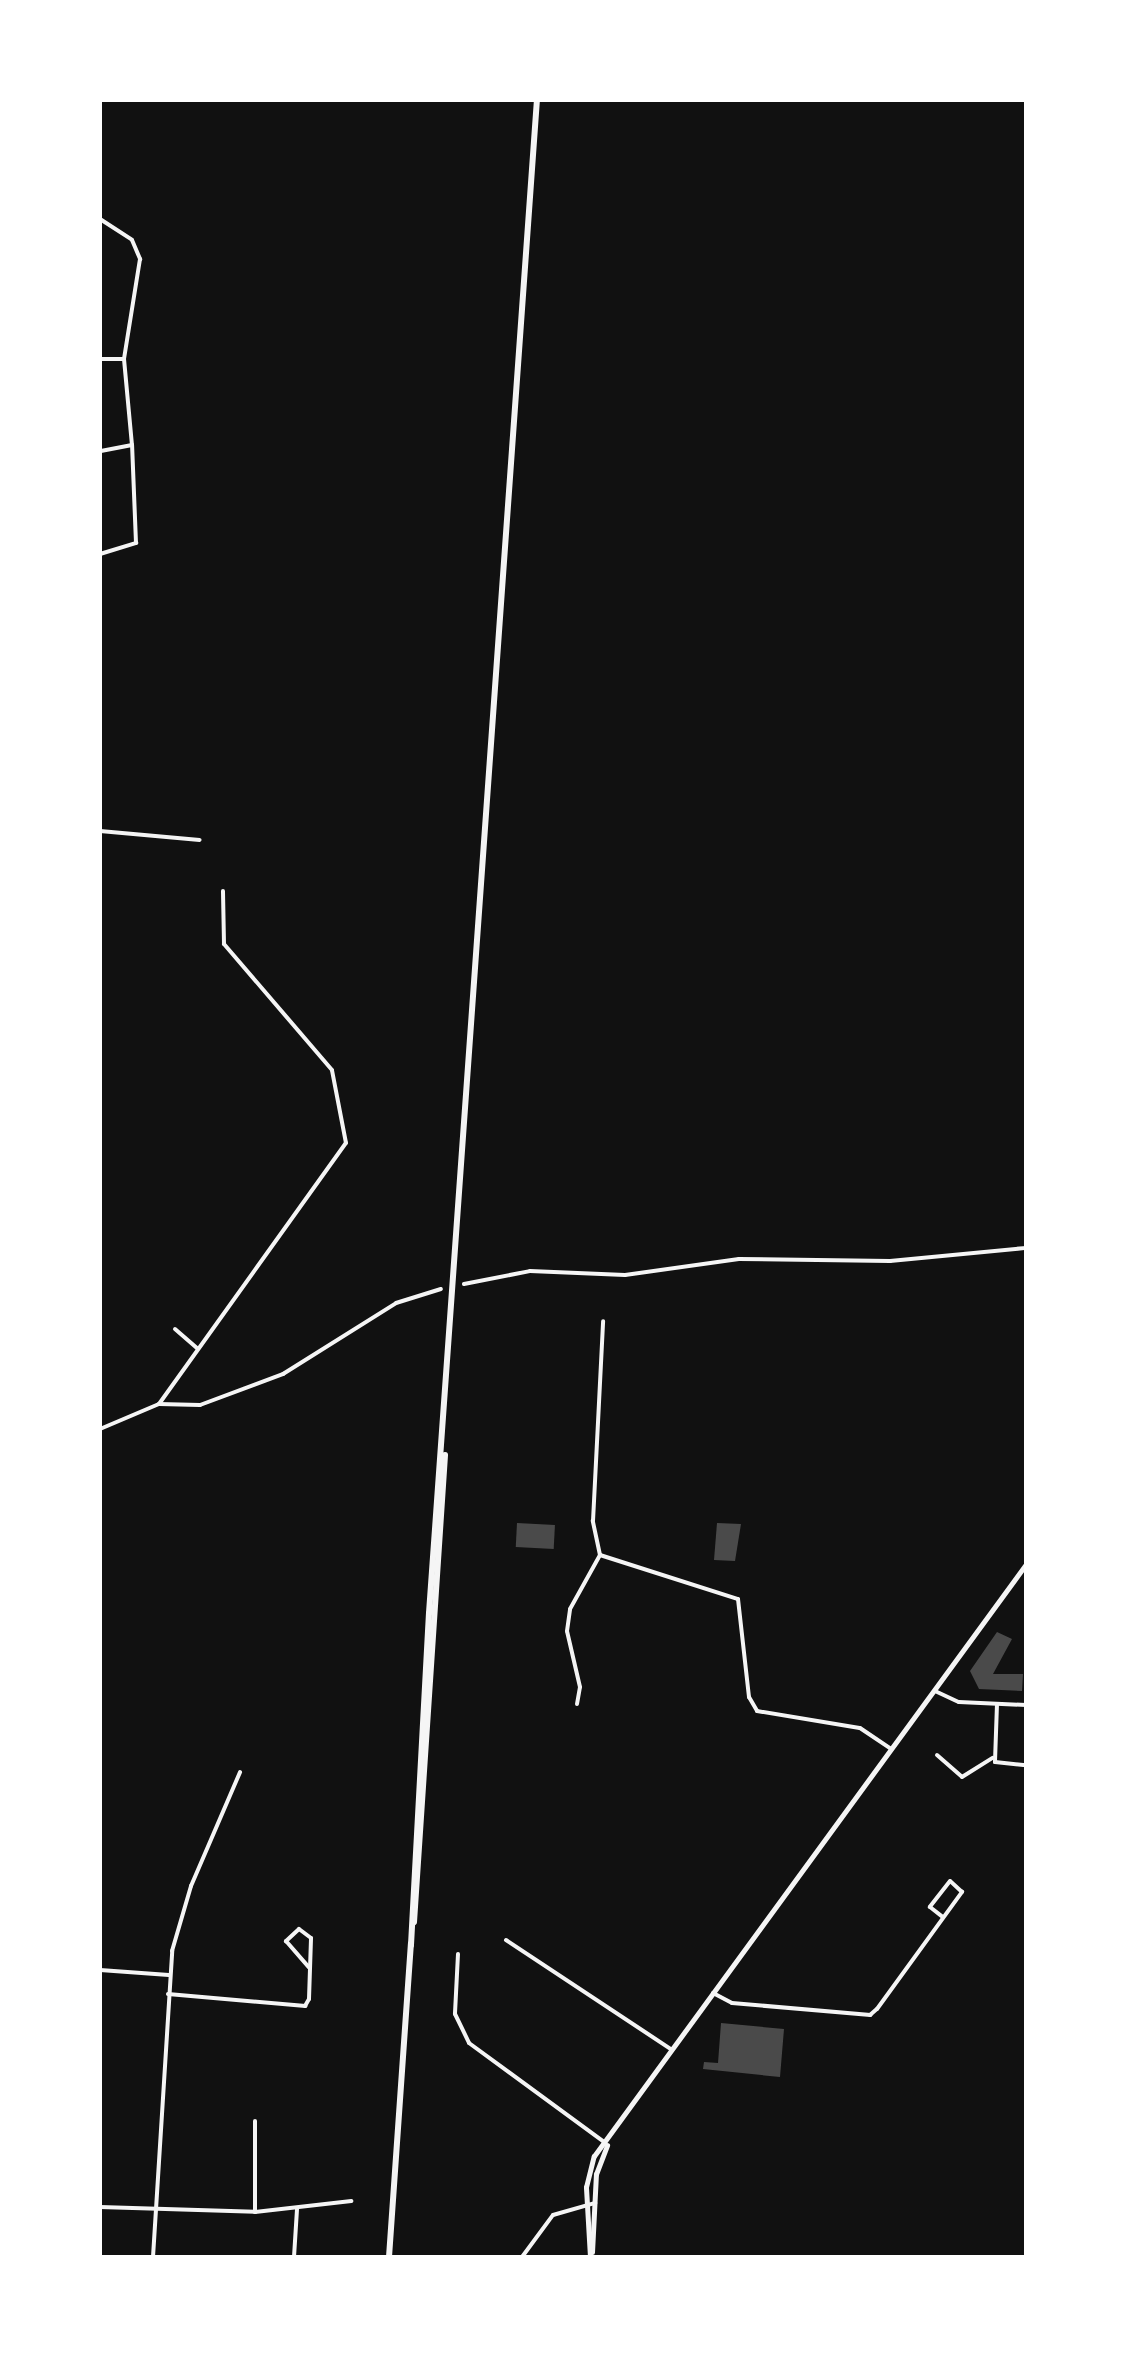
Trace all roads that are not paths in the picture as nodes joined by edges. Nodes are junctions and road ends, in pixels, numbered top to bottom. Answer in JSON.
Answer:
{"nodes":[{"id":1,"x":537,"y":100,"type":"edge"},
{"id":2,"x":100,"y":219,"type":"edge"},
{"id":3,"x":100,"y":358,"type":"edge"},
{"id":4,"x":124,"y":359,"type":"junction"},
{"id":5,"x":132,"y":445,"type":"junction"},
{"id":6,"x":100,"y":451,"type":"edge"},
{"id":7,"x":100,"y":554,"type":"edge"},
{"id":8,"x":100,"y":831,"type":"edge"},
{"id":9,"x":200,"y":840,"type":"dead end"},
{"id":10,"x":223,"y":892,"type":"dead end"},
{"id":11,"x":1026,"y":1248,"type":"edge"},
{"id":12,"x":464,"y":1284,"type":"dead end"},
{"id":13,"x":441,"y":1289,"type":"dead end"},
{"id":14,"x":603,"y":1321,"type":"dead end"},
{"id":15,"x":176,"y":1329,"type":"dead end"},
{"id":16,"x":197,"y":1348,"type":"junction"},
{"id":17,"x":159,"y":1404,"type":"junction"},
{"id":18,"x":100,"y":1429,"type":"edge"},
{"id":19,"x":600,"y":1555,"type":"junction"},
{"id":20,"x":1026,"y":1564,"type":"edge"},
{"id":21,"x":934,"y":1691,"type":"junction"},
{"id":22,"x":577,"y":1704,"type":"dead end"},
{"id":23,"x":997,"y":1704,"type":"junction"},
{"id":24,"x":1026,"y":1705,"type":"edge"},
{"id":25,"x":892,"y":1749,"type":"junction"},
{"id":26,"x":937,"y":1755,"type":"dead end"},
{"id":27,"x":993,"y":1758,"type":"junction"},
{"id":28,"x":1026,"y":1765,"type":"edge"},
{"id":29,"x":240,"y":1772,"type":"dead end"},
{"id":30,"x":943,"y":1917,"type":"junction"},
{"id":31,"x":506,"y":1940,"type":"dead end"},
{"id":32,"x":458,"y":1954,"type":"dead end"},
{"id":33,"x":309,"y":1968,"type":"junction"},
{"id":34,"x":100,"y":1970,"type":"edge"},
{"id":35,"x":169,"y":1975,"type":"junction"},
{"id":36,"x":713,"y":1993,"type":"junction"},
{"id":37,"x":168,"y":1994,"type":"junction"},
{"id":38,"x":672,"y":2050,"type":"junction"},
{"id":39,"x":255,"y":2121,"type":"dead end"},
{"id":40,"x":608,"y":2143,"type":"junction"},
{"id":41,"x":351,"y":2201,"type":"dead end"},
{"id":42,"x":595,"y":2203,"type":"junction"},
{"id":43,"x":586,"y":2205,"type":"junction"},
{"id":44,"x":100,"y":2207,"type":"edge"},
{"id":45,"x":297,"y":2210,"type":"junction"},
{"id":46,"x":160,"y":2212,"type":"junction"},
{"id":47,"x":255,"y":2212,"type":"junction"},
{"id":48,"x":153,"y":2257,"type":"edge"},
{"id":49,"x":294,"y":2257,"type":"edge"},
{"id":50,"x":389,"y":2257,"type":"edge"},
{"id":51,"x":522,"y":2257,"type":"edge"},
{"id":52,"x":590,"y":2257,"type":"edge"}],
"edges":[{"from":1,"to":50,"type":"main road"},
{"from":2,"to":4,"type":"street"},
{"from":3,"to":4,"type":"street"},
{"from":4,"to":5,"type":"street"},
{"from":5,"to":6,"type":"street"},
{"from":5,"to":7,"type":"street"},
{"from":8,"to":9,"type":"street"},
{"from":10,"to":16,"type":"street"},
{"from":11,"to":12,"type":"street"},
{"from":13,"to":17,"type":"street"},
{"from":14,"to":19,"type":"street"},
{"from":15,"to":16,"type":"street"},
{"from":16,"to":17,"type":"street"},
{"from":17,"to":18,"type":"street"},
{"from":19,"to":22,"type":"street"},
{"from":19,"to":25,"type":"street"},
{"from":20,"to":21,"type":"street"},
{"from":21,"to":23,"type":"street"},
{"from":21,"to":25,"type":"street"},
{"from":23,"to":24,"type":"street"},
{"from":23,"to":27,"type":"street"},
{"from":25,"to":36,"type":"street"},
{"from":26,"to":27,"type":"street"},
{"from":27,"to":28,"type":"street"},
{"from":29,"to":35,"type":"street"},
{"from":30,"to":30,"type":"street"},
{"from":30,"to":36,"type":"street"},
{"from":31,"to":38,"type":"street"},
{"from":32,"to":40,"type":"street"},
{"from":33,"to":33,"type":"street"},
{"from":33,"to":37,"type":"street"},
{"from":34,"to":35,"type":"street"},
{"from":35,"to":37,"type":"street"},
{"from":36,"to":38,"type":"street"},
{"from":37,"to":46,"type":"street"},
{"from":38,"to":40,"type":"street"},
{"from":39,"to":47,"type":"street"},
{"from":40,"to":42,"type":"street"},
{"from":40,"to":43,"type":"street"},
{"from":41,"to":45,"type":"street"},
{"from":42,"to":43,"type":"street"},
{"from":42,"to":52,"type":"street"},
{"from":43,"to":51,"type":"street"},
{"from":43,"to":52,"type":"street"},
{"from":44,"to":46,"type":"street"},
{"from":45,"to":47,"type":"street"},
{"from":45,"to":49,"type":"street"},
{"from":46,"to":47,"type":"street"},
{"from":46,"to":48,"type":"street"}]}
